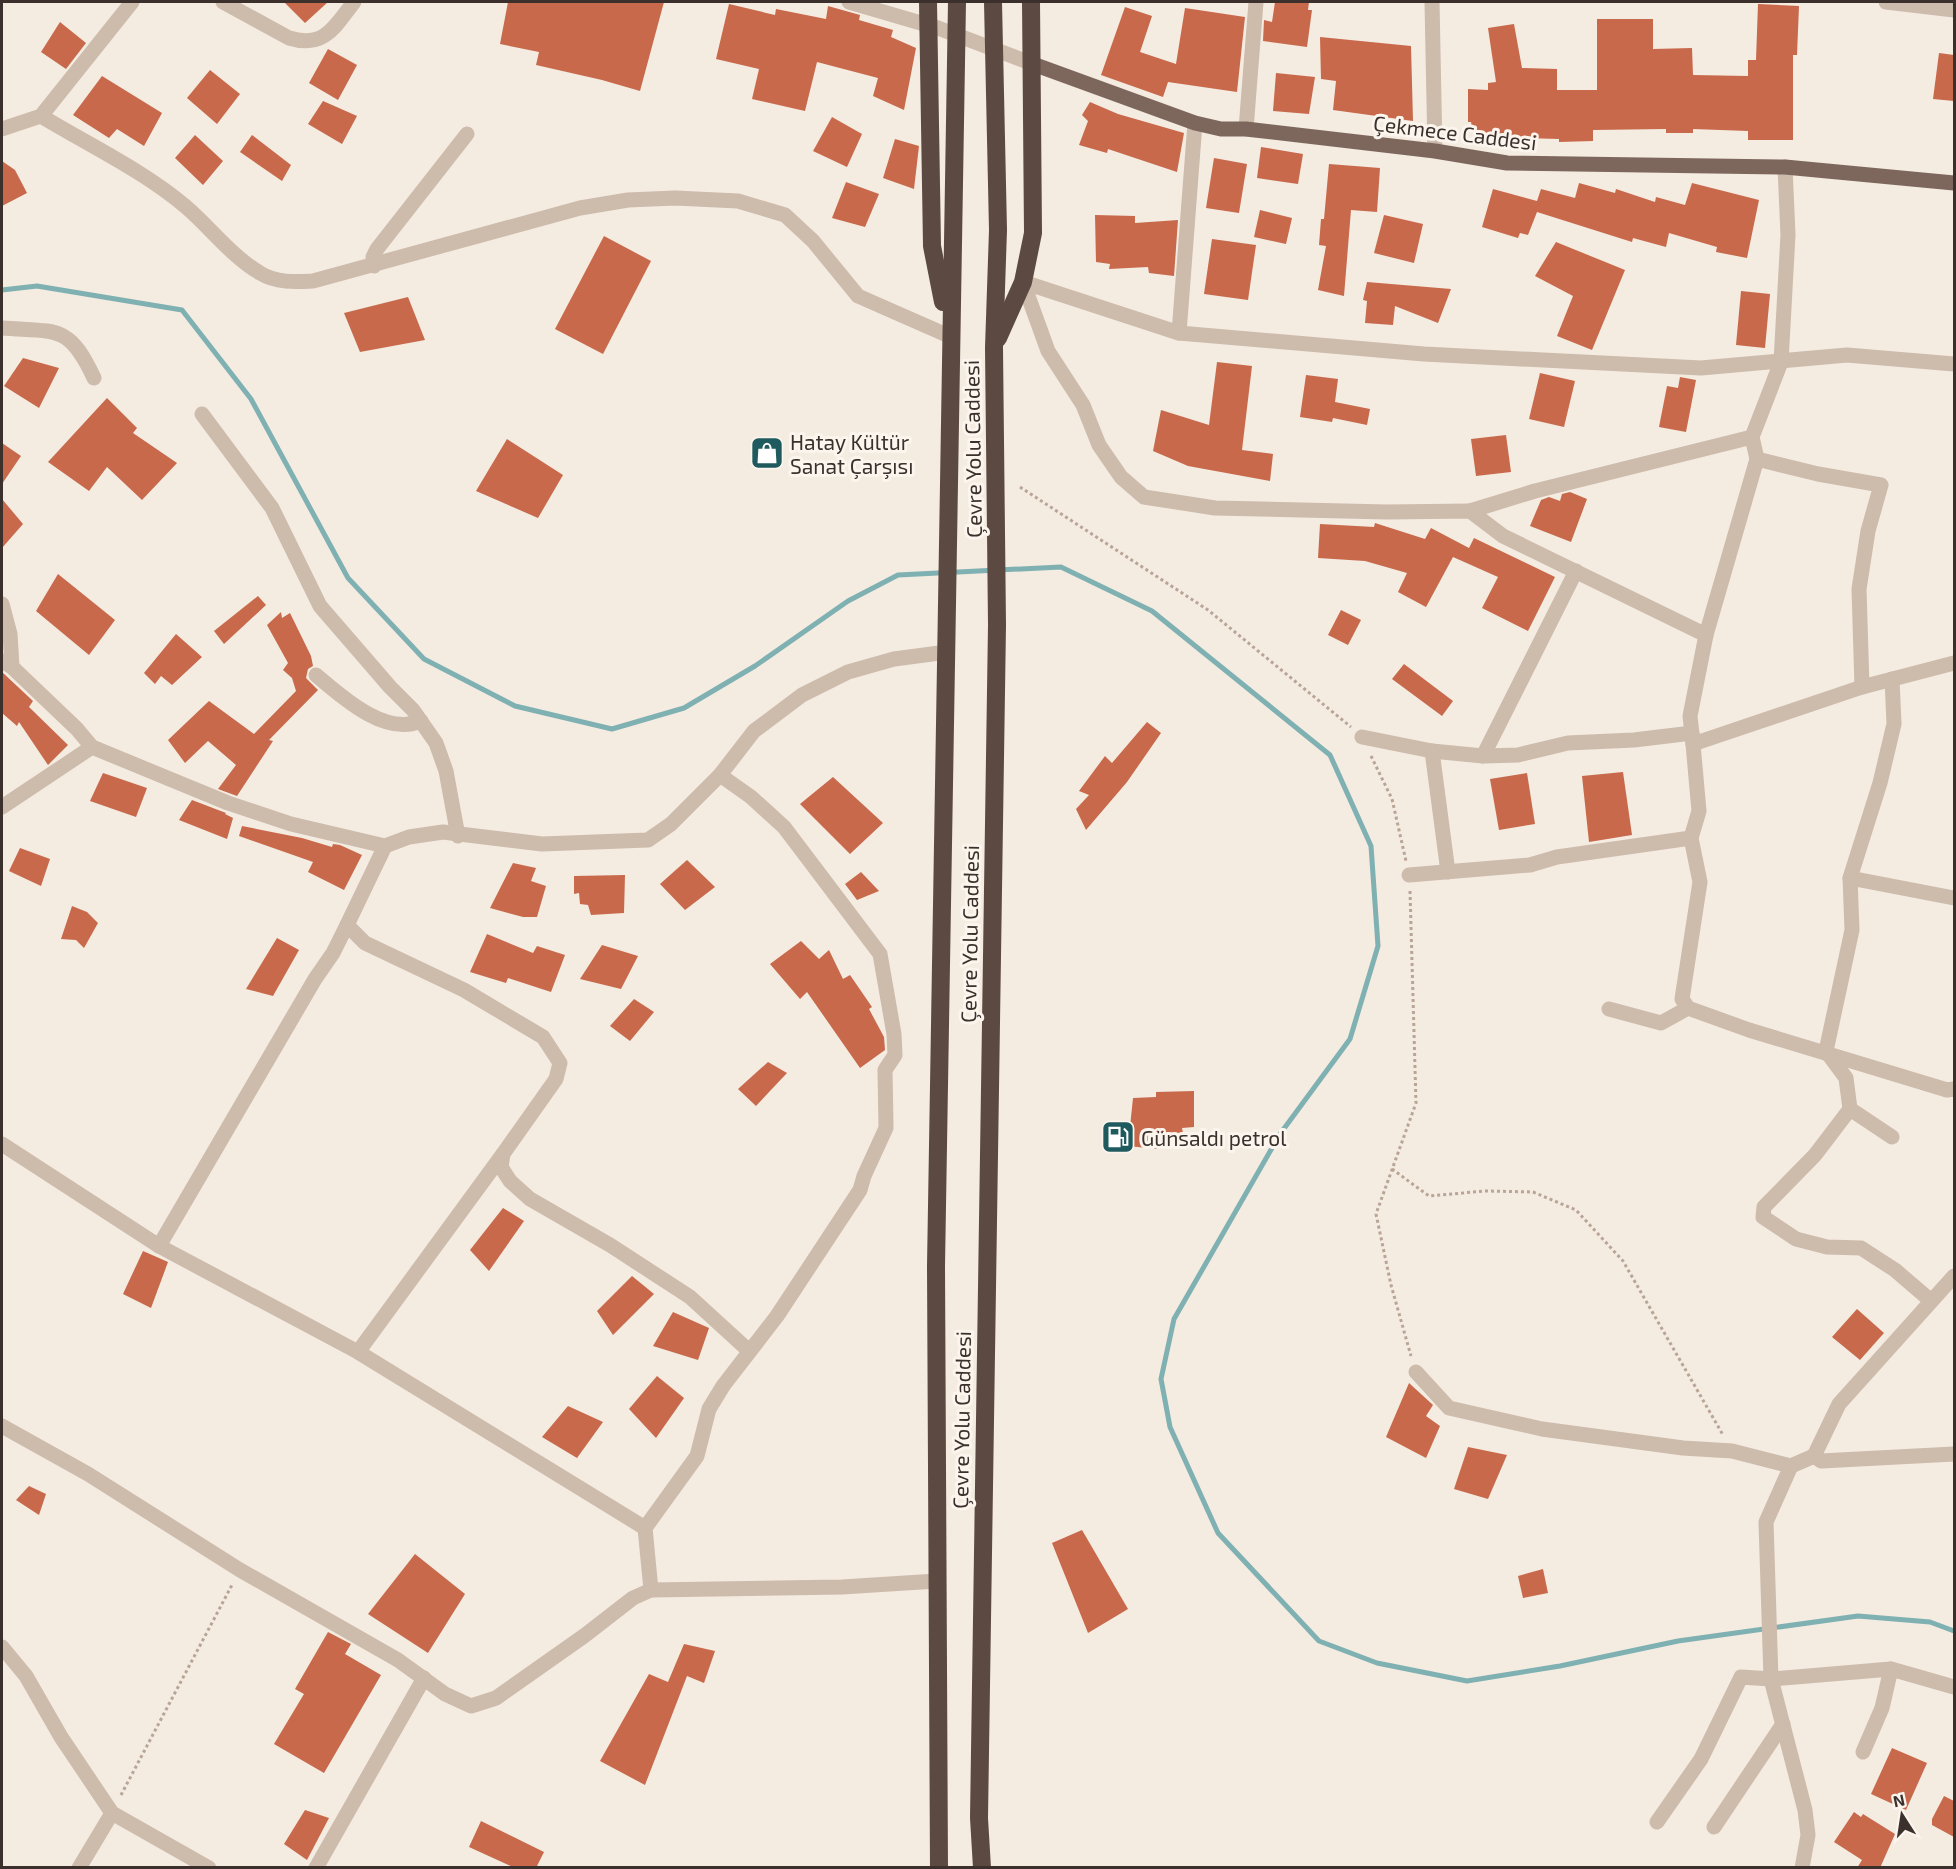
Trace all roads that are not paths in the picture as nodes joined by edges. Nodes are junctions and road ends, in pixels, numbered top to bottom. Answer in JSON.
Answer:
{"nodes":[{"id":1,"x":132,"y":2,"type":"edge"},
{"id":2,"x":223,"y":2,"type":"edge"},
{"id":3,"x":354,"y":2,"type":"edge"},
{"id":4,"x":849,"y":2,"type":"edge"},
{"id":5,"x":928,"y":2,"type":"edge"},
{"id":6,"x":957,"y":2,"type":"edge"},
{"id":7,"x":993,"y":2,"type":"edge"},
{"id":8,"x":1031,"y":2,"type":"edge"},
{"id":9,"x":1256,"y":2,"type":"edge"},
{"id":10,"x":1431,"y":2,"type":"edge"},
{"id":11,"x":1886,"y":2,"type":"edge"},
{"id":12,"x":1954,"y":10,"type":"edge"},
{"id":13,"x":933,"y":26,"type":"junction"},
{"id":14,"x":1033,"y":64,"type":"junction"},
{"id":15,"x":41,"y":116,"type":"junction"},
{"id":16,"x":1194,"y":123,"type":"junction"},
{"id":17,"x":2,"y":129,"type":"edge"},
{"id":18,"x":1246,"y":129,"type":"junction"},
{"id":19,"x":467,"y":134,"type":"dead end"},
{"id":20,"x":1435,"y":151,"type":"junction"},
{"id":21,"x":1785,"y":167,"type":"junction"},
{"id":22,"x":1954,"y":183,"type":"edge"},
{"id":23,"x":374,"y":266,"type":"junction"},
{"id":24,"x":1023,"y":282,"type":"junction"},
{"id":25,"x":2,"y":328,"type":"edge"},
{"id":26,"x":1179,"y":333,"type":"junction"},
{"id":27,"x":949,"y":344,"type":"junction"},
{"id":28,"x":994,"y":348,"type":"junction"},
{"id":29,"x":1781,"y":362,"type":"junction"},
{"id":30,"x":1954,"y":364,"type":"edge"},
{"id":31,"x":94,"y":378,"type":"dead end"},
{"id":32,"x":202,"y":414,"type":"dead end"},
{"id":33,"x":1752,"y":437,"type":"junction"},
{"id":34,"x":1757,"y":459,"type":"junction"},
{"id":35,"x":1470,"y":511,"type":"junction"},
{"id":36,"x":1576,"y":571,"type":"junction"},
{"id":37,"x":2,"y":604,"type":"edge"},
{"id":38,"x":1706,"y":635,"type":"junction"},
{"id":39,"x":946,"y":652,"type":"junction"},
{"id":40,"x":1954,"y":663,"type":"edge"},
{"id":41,"x":7,"y":664,"type":"edge"},
{"id":42,"x":316,"y":675,"type":"dead end"},
{"id":43,"x":1892,"y":678,"type":"junction"},
{"id":44,"x":1862,"y":687,"type":"junction"},
{"id":45,"x":421,"y":721,"type":"junction"},
{"id":46,"x":1362,"y":737,"type":"road end"},
{"id":47,"x":1692,"y":738,"type":"junction"},
{"id":48,"x":92,"y":747,"type":"junction"},
{"id":49,"x":1432,"y":751,"type":"junction"},
{"id":50,"x":1482,"y":756,"type":"junction"},
{"id":51,"x":720,"y":775,"type":"junction"},
{"id":52,"x":2,"y":807,"type":"edge"},
{"id":53,"x":458,"y":836,"type":"junction"},
{"id":54,"x":1691,"y":838,"type":"junction"},
{"id":55,"x":385,"y":846,"type":"junction"},
{"id":56,"x":1448,"y":872,"type":"junction"},
{"id":57,"x":1409,"y":875,"type":"road end"},
{"id":58,"x":1850,"y":878,"type":"junction"},
{"id":59,"x":1954,"y":898,"type":"edge"},
{"id":60,"x":347,"y":925,"type":"junction"},
{"id":61,"x":1688,"y":1008,"type":"junction"},
{"id":62,"x":1609,"y":1009,"type":"dead end"},
{"id":63,"x":1826,"y":1051,"type":"junction"},
{"id":64,"x":1954,"y":1089,"type":"edge"},
{"id":65,"x":1850,"y":1109,"type":"junction"},
{"id":66,"x":1892,"y":1137,"type":"dead end"},
{"id":67,"x":2,"y":1144,"type":"edge"},
{"id":68,"x":503,"y":1154,"type":"junction"},
{"id":69,"x":159,"y":1246,"type":"junction"},
{"id":70,"x":1954,"y":1276,"type":"edge"},
{"id":71,"x":1930,"y":1300,"type":"junction"},
{"id":72,"x":748,"y":1350,"type":"junction"},
{"id":73,"x":358,"y":1352,"type":"junction"},
{"id":74,"x":1416,"y":1372,"type":"road end"},
{"id":75,"x":2,"y":1426,"type":"edge"},
{"id":76,"x":1954,"y":1454,"type":"edge"},
{"id":77,"x":1814,"y":1456,"type":"junction"},
{"id":78,"x":1791,"y":1466,"type":"junction"},
{"id":79,"x":645,"y":1528,"type":"junction"},
{"id":80,"x":937,"y":1581,"type":"junction"},
{"id":81,"x":651,"y":1590,"type":"junction"},
{"id":82,"x":2,"y":1647,"type":"edge"},
{"id":83,"x":1891,"y":1669,"type":"junction"},
{"id":84,"x":424,"y":1678,"type":"junction"},
{"id":85,"x":1772,"y":1679,"type":"junction"},
{"id":86,"x":1954,"y":1687,"type":"edge"},
{"id":87,"x":1784,"y":1724,"type":"junction"},
{"id":88,"x":1863,"y":1752,"type":"dead end"},
{"id":89,"x":112,"y":1813,"type":"junction"},
{"id":90,"x":1657,"y":1822,"type":"dead end"},
{"id":91,"x":1714,"y":1827,"type":"dead end"},
{"id":92,"x":79,"y":1868,"type":"edge"},
{"id":93,"x":209,"y":1868,"type":"edge"},
{"id":94,"x":316,"y":1868,"type":"edge"},
{"id":95,"x":939,"y":1868,"type":"edge"},
{"id":96,"x":982,"y":1868,"type":"edge"},
{"id":97,"x":1802,"y":1868,"type":"edge"}],
"edges":[{"from":1,"to":15,"type":"street"},
{"from":2,"to":3,"type":"street"},
{"from":4,"to":13,"type":"street"},
{"from":5,"to":13,"type":"highway"},
{"from":6,"to":27,"type":"highway","name":"Çevre Yolu Caddesi"},
{"from":7,"to":28,"type":"highway","name":"Çevre Yolu Caddesi"},
{"from":8,"to":14,"type":"highway"},
{"from":9,"to":18,"type":"street"},
{"from":10,"to":20,"type":"street"},
{"from":11,"to":12,"type":"street"},
{"from":13,"to":14,"type":"street"},
{"from":13,"to":27,"type":"highway"},
{"from":14,"to":16,"type":"main road","name":"Çekmece Caddesi"},
{"from":14,"to":24,"type":"highway"},
{"from":15,"to":17,"type":"street"},
{"from":15,"to":23,"type":"street"},
{"from":16,"to":18,"type":"main road","name":"Çekmece Caddesi"},
{"from":16,"to":26,"type":"street"},
{"from":18,"to":20,"type":"main road","name":"Çekmece Caddesi"},
{"from":19,"to":23,"type":"street"},
{"from":20,"to":21,"type":"main road","name":"Çekmece Caddesi"},
{"from":21,"to":22,"type":"main road","name":"Çekmece Caddesi"},
{"from":21,"to":29,"type":"street"},
{"from":23,"to":27,"type":"street"},
{"from":24,"to":26,"type":"street"},
{"from":24,"to":28,"type":"highway"},
{"from":24,"to":35,"type":"street"},
{"from":25,"to":31,"type":"street"},
{"from":26,"to":29,"type":"street"},
{"from":27,"to":39,"type":"highway","name":"Çevre Yolu Caddesi"},
{"from":28,"to":96,"type":"highway","name":"Çevre Yolu Caddesi"},
{"from":29,"to":30,"type":"street"},
{"from":29,"to":33,"type":"street"},
{"from":32,"to":45,"type":"street"},
{"from":33,"to":34,"type":"street"},
{"from":33,"to":35,"type":"street"},
{"from":34,"to":38,"type":"street"},
{"from":34,"to":44,"type":"street"},
{"from":35,"to":36,"type":"street"},
{"from":36,"to":38,"type":"street"},
{"from":36,"to":50,"type":"street"},
{"from":37,"to":41,"type":"street"},
{"from":38,"to":47,"type":"street"},
{"from":39,"to":51,"type":"street"},
{"from":39,"to":80,"type":"highway","name":"Çevre Yolu Caddesi"},
{"from":40,"to":43,"type":"street"},
{"from":41,"to":48,"type":"street"},
{"from":42,"to":45,"type":"street"},
{"from":43,"to":44,"type":"street"},
{"from":43,"to":58,"type":"street"},
{"from":44,"to":47,"type":"street"},
{"from":45,"to":53,"type":"street"},
{"from":46,"to":49,"type":"street"},
{"from":47,"to":50,"type":"street"},
{"from":47,"to":54,"type":"street"},
{"from":48,"to":52,"type":"street"},
{"from":48,"to":55,"type":"street"},
{"from":49,"to":50,"type":"street"},
{"from":49,"to":56,"type":"street"},
{"from":51,"to":53,"type":"street"},
{"from":51,"to":72,"type":"street"},
{"from":53,"to":55,"type":"street"},
{"from":54,"to":56,"type":"street"},
{"from":54,"to":61,"type":"street"},
{"from":55,"to":60,"type":"street"},
{"from":56,"to":57,"type":"street"},
{"from":58,"to":59,"type":"street"},
{"from":58,"to":63,"type":"street"},
{"from":60,"to":68,"type":"street"},
{"from":60,"to":69,"type":"street"},
{"from":61,"to":62,"type":"street"},
{"from":61,"to":63,"type":"street"},
{"from":63,"to":64,"type":"street"},
{"from":63,"to":65,"type":"street"},
{"from":65,"to":66,"type":"street"},
{"from":65,"to":71,"type":"street"},
{"from":67,"to":69,"type":"street"},
{"from":68,"to":72,"type":"street"},
{"from":68,"to":73,"type":"street"},
{"from":69,"to":73,"type":"street"},
{"from":70,"to":71,"type":"street"},
{"from":71,"to":77,"type":"street"},
{"from":72,"to":79,"type":"street"},
{"from":73,"to":79,"type":"street"},
{"from":74,"to":78,"type":"street"},
{"from":75,"to":84,"type":"street"},
{"from":76,"to":77,"type":"street"},
{"from":77,"to":78,"type":"street"},
{"from":78,"to":85,"type":"street"},
{"from":79,"to":81,"type":"street"},
{"from":80,"to":81,"type":"street"},
{"from":80,"to":95,"type":"highway","name":"Çevre Yolu Caddesi"},
{"from":81,"to":84,"type":"street"},
{"from":82,"to":89,"type":"street"},
{"from":83,"to":85,"type":"street"},
{"from":83,"to":86,"type":"street"},
{"from":83,"to":88,"type":"street"},
{"from":84,"to":94,"type":"street"},
{"from":85,"to":87,"type":"street"},
{"from":85,"to":90,"type":"street"},
{"from":87,"to":91,"type":"street"},
{"from":87,"to":97,"type":"street"},
{"from":89,"to":92,"type":"street"},
{"from":89,"to":93,"type":"street"}]}
